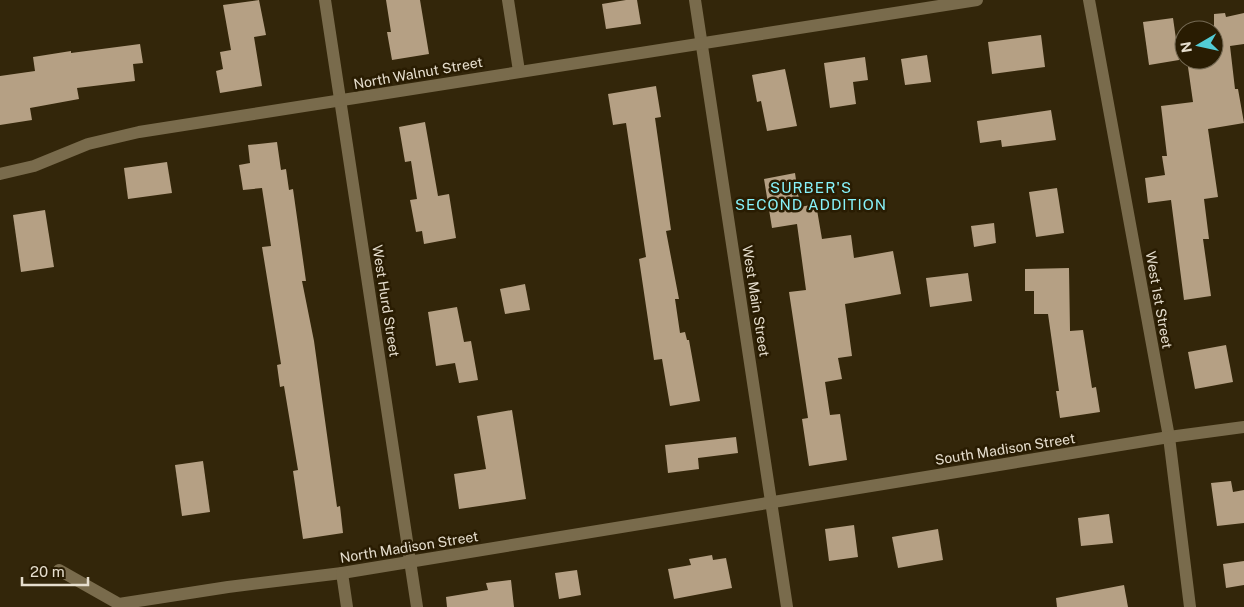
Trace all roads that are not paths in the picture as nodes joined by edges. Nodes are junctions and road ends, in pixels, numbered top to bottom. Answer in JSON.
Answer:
{"nodes":[{"id":1,"x":325,"y":0,"type":"edge"},
{"id":2,"x":508,"y":0,"type":"edge"},
{"id":3,"x":695,"y":0,"type":"edge"},
{"id":4,"x":977,"y":0,"type":"edge"},
{"id":5,"x":1089,"y":0,"type":"edge"},
{"id":6,"x":702,"y":45,"type":"junction"},
{"id":7,"x":518,"y":71,"type":"junction"},
{"id":8,"x":341,"y":102,"type":"junction"},
{"id":9,"x":0,"y":174,"type":"edge"},
{"id":10,"x":1244,"y":427,"type":"edge"},
{"id":11,"x":1169,"y":437,"type":"junction"},
{"id":12,"x":771,"y":504,"type":"junction"},
{"id":13,"x":410,"y":562,"type":"junction"},
{"id":14,"x":59,"y":570,"type":"dead end"},
{"id":15,"x":342,"y":573,"type":"junction"},
{"id":16,"x":348,"y":607,"type":"edge"},
{"id":17,"x":417,"y":607,"type":"edge"},
{"id":18,"x":787,"y":607,"type":"edge"},
{"id":19,"x":1190,"y":607,"type":"edge"}],
"edges":[{"from":1,"to":8,"type":"street","name":"West Hurd Street"},
{"from":2,"to":7,"type":"street"},
{"from":3,"to":6,"type":"street","name":"West Main Street"},
{"from":4,"to":6,"type":"street","name":"North Walnut Street"},
{"from":5,"to":11,"type":"street","name":"West 1st Street"},
{"from":6,"to":7,"type":"street","name":"North Walnut Street"},
{"from":6,"to":12,"type":"street","name":"West Main Street"},
{"from":7,"to":8,"type":"street","name":"North Walnut Street"},
{"from":8,"to":9,"type":"street","name":"North Walnut Street"},
{"from":8,"to":13,"type":"street","name":"West Hurd Street"},
{"from":10,"to":11,"type":"street","name":"South Madison Street"},
{"from":11,"to":12,"type":"street","name":"South Madison Street"},
{"from":11,"to":19,"type":"street","name":"West 1st Street"},
{"from":12,"to":13,"type":"street","name":"North Madison Street"},
{"from":12,"to":18,"type":"street","name":"West Main Street"},
{"from":13,"to":15,"type":"street","name":"North Madison Street"},
{"from":13,"to":17,"type":"street","name":"West Hurd Street"},
{"from":14,"to":15,"type":"street","name":"North Madison Street"},
{"from":15,"to":16,"type":"street"}]}
